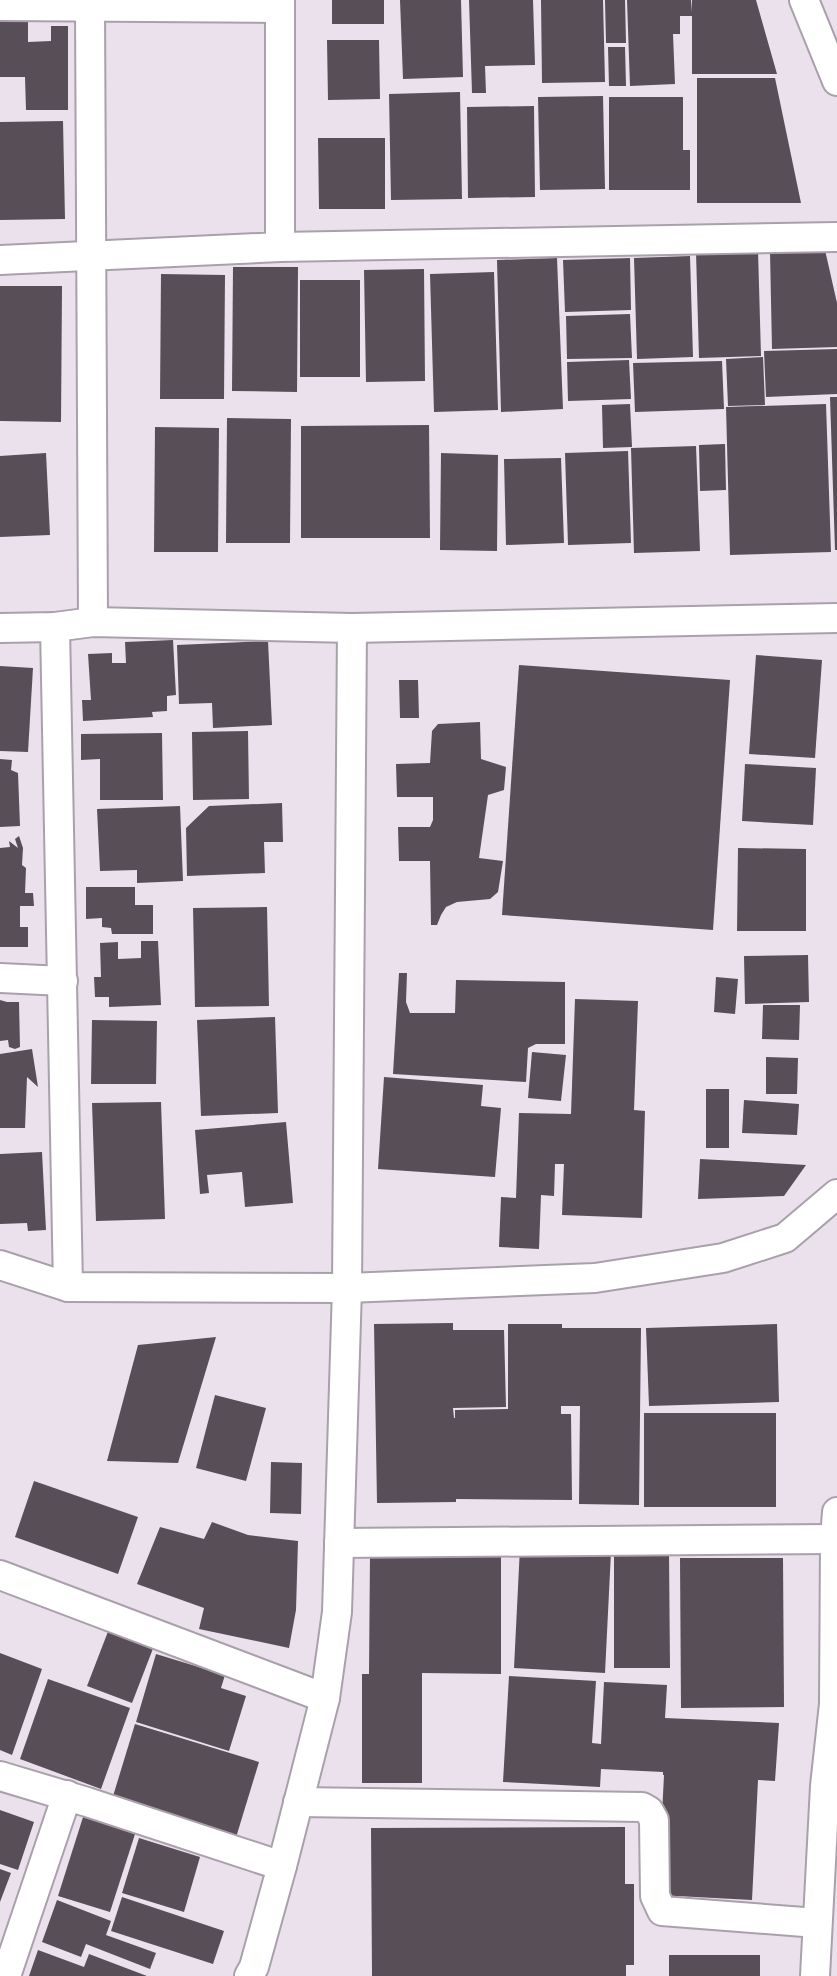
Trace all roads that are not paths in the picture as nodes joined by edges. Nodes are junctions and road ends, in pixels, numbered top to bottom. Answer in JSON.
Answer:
{"nodes":[{"id":1,"x":804,"y":0,"type":"edge"},
{"id":2,"x":4,"y":4,"type":"edge"},
{"id":3,"x":280,"y":4,"type":"edge"},
{"id":4,"x":90,"y":6,"type":"junction"},
{"id":5,"x":837,"y":81,"type":"edge"},
{"id":6,"x":837,"y":237,"type":"edge"},
{"id":7,"x":280,"y":247,"type":"junction"},
{"id":8,"x":93,"y":256,"type":"junction"},
{"id":9,"x":0,"y":260,"type":"edge"},
{"id":10,"x":837,"y":618,"type":"edge"},
{"id":11,"x":93,"y":622,"type":"junction"},
{"id":12,"x":55,"y":627,"type":"junction"},
{"id":13,"x":0,"y":628,"type":"edge"},
{"id":14,"x":352,"y":628,"type":"junction"},
{"id":15,"x":0,"y":978,"type":"edge"},
{"id":16,"x":62,"y":981,"type":"junction"},
{"id":17,"x":837,"y":1194,"type":"edge"},
{"id":18,"x":0,"y":1265,"type":"edge"},
{"id":19,"x":68,"y":1287,"type":"junction"},
{"id":20,"x":347,"y":1288,"type":"junction"},
{"id":21,"x":836,"y":1526,"type":"edge"},
{"id":22,"x":339,"y":1543,"type":"junction"},
{"id":23,"x":0,"y":1575,"type":"edge"},
{"id":24,"x":325,"y":1698,"type":"junction"},
{"id":25,"x":836,"y":1704,"type":"edge"},
{"id":26,"x":0,"y":1776,"type":"edge"},
{"id":27,"x":67,"y":1795,"type":"junction"},
{"id":28,"x":298,"y":1802,"type":"junction"},
{"id":29,"x":282,"y":1866,"type":"junction"},
{"id":30,"x":817,"y":1923,"type":"junction"},
{"id":31,"x":6,"y":1976,"type":"edge"},
{"id":32,"x":249,"y":1976,"type":"edge"},
{"id":33,"x":815,"y":1976,"type":"edge"}],
"edges":[{"from":1,"to":5,"type":"street"},
{"from":2,"to":4,"type":"street"},
{"from":3,"to":4,"type":"street"},
{"from":3,"to":7,"type":"street"},
{"from":4,"to":8,"type":"street"},
{"from":6,"to":7,"type":"street"},
{"from":7,"to":8,"type":"street"},
{"from":8,"to":9,"type":"street"},
{"from":8,"to":11,"type":"street"},
{"from":10,"to":14,"type":"street"},
{"from":11,"to":12,"type":"street"},
{"from":11,"to":14,"type":"street"},
{"from":12,"to":13,"type":"street"},
{"from":12,"to":16,"type":"street"},
{"from":14,"to":20,"type":"street"},
{"from":15,"to":16,"type":"street"},
{"from":16,"to":19,"type":"street"},
{"from":17,"to":20,"type":"street"},
{"from":18,"to":19,"type":"street"},
{"from":19,"to":20,"type":"street"},
{"from":20,"to":22,"type":"street"},
{"from":21,"to":22,"type":"street"},
{"from":21,"to":25,"type":"street"},
{"from":22,"to":24,"type":"street"},
{"from":23,"to":24,"type":"street"},
{"from":24,"to":28,"type":"street"},
{"from":25,"to":30,"type":"street"},
{"from":26,"to":27,"type":"street"},
{"from":27,"to":29,"type":"street"},
{"from":27,"to":31,"type":"street"},
{"from":28,"to":29,"type":"street"},
{"from":28,"to":30,"type":"street"},
{"from":29,"to":32,"type":"street"},
{"from":30,"to":33,"type":"street"}]}
